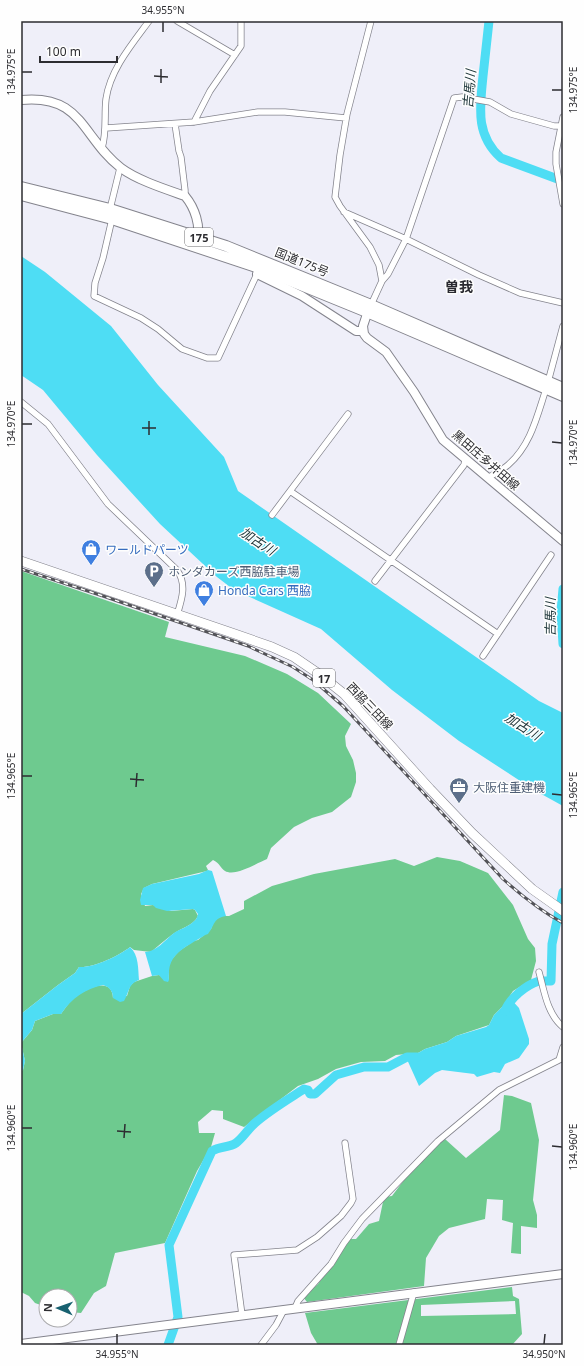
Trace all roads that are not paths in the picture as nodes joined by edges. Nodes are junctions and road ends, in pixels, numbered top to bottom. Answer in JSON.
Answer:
{"nodes":[{"id":1,"x":149,"y":21,"type":"edge"},
{"id":2,"x":176,"y":21,"type":"edge"},
{"id":3,"x":241,"y":21,"type":"edge"},
{"id":4,"x":371,"y":21,"type":"edge"},
{"id":5,"x":235,"y":55,"type":"junction"},
{"id":6,"x":21,"y":100,"type":"edge"},
{"id":7,"x":563,"y":117,"type":"edge"},
{"id":8,"x":346,"y":118,"type":"junction"},
{"id":9,"x":194,"y":122,"type":"junction"},
{"id":10,"x":175,"y":124,"type":"junction"},
{"id":11,"x":561,"y":126,"type":"junction"},
{"id":12,"x":106,"y":128,"type":"junction"},
{"id":13,"x":102,"y":148,"type":"junction"},
{"id":14,"x":120,"y":168,"type":"junction"},
{"id":15,"x":21,"y":187,"type":"edge"},
{"id":16,"x":21,"y":195,"type":"edge"},
{"id":17,"x":185,"y":196,"type":"junction"},
{"id":18,"x":563,"y":204,"type":"edge"},
{"id":19,"x":344,"y":212,"type":"junction"},
{"id":20,"x":111,"y":214,"type":"junction"},
{"id":21,"x":406,"y":239,"type":"junction"},
{"id":22,"x":196,"y":242,"type":"junction"},
{"id":23,"x":258,"y":271,"type":"junction"},
{"id":24,"x":382,"y":281,"type":"junction"},
{"id":25,"x":563,"y":303,"type":"edge"},
{"id":26,"x":369,"y":308,"type":"junction"},
{"id":27,"x":563,"y":326,"type":"edge"},
{"id":28,"x":363,"y":331,"type":"junction"},
{"id":29,"x":547,"y":385,"type":"junction"},
{"id":30,"x":563,"y":388,"type":"edge"},
{"id":31,"x":563,"y":396,"type":"edge"},
{"id":32,"x":21,"y":402,"type":"edge"},
{"id":33,"x":348,"y":414,"type":"dead end"},
{"id":34,"x":465,"y":460,"type":"junction"},
{"id":35,"x":488,"y":478,"type":"junction"},
{"id":36,"x":290,"y":491,"type":"junction"},
{"id":37,"x":272,"y":515,"type":"dead end"},
{"id":38,"x":563,"y":541,"type":"edge"},
{"id":39,"x":551,"y":554,"type":"dead end"},
{"id":40,"x":391,"y":560,"type":"junction"},
{"id":41,"x":21,"y":561,"type":"edge"},
{"id":42,"x":375,"y":581,"type":"dead end"},
{"id":43,"x":177,"y":614,"type":"junction"},
{"id":44,"x":498,"y":634,"type":"junction"},
{"id":45,"x":483,"y":656,"type":"dead end"},
{"id":46,"x":561,"y":909,"type":"edge"},
{"id":47,"x":539,"y":972,"type":"dead end"},
{"id":48,"x":563,"y":1027,"type":"edge"},
{"id":49,"x":563,"y":1047,"type":"edge"},
{"id":50,"x":561,"y":1059,"type":"edge"},
{"id":51,"x":345,"y":1143,"type":"dead end"},
{"id":52,"x":563,"y":1274,"type":"edge"},
{"id":53,"x":414,"y":1292,"type":"junction"},
{"id":54,"x":295,"y":1308,"type":"junction"},
{"id":55,"x":284,"y":1310,"type":"junction"},
{"id":56,"x":242,"y":1315,"type":"junction"},
{"id":57,"x":55,"y":1342,"type":"edge"},
{"id":58,"x":21,"y":1344,"type":"edge"},
{"id":59,"x":261,"y":1345,"type":"edge"},
{"id":60,"x":399,"y":1345,"type":"edge"}],
"edges":[{"from":1,"to":12,"type":"street"},
{"from":2,"to":5,"type":"street"},
{"from":3,"to":5,"type":"street"},
{"from":4,"to":8,"type":"street"},
{"from":5,"to":9,"type":"street"},
{"from":6,"to":13,"type":"street"},
{"from":7,"to":11,"type":"street"},
{"from":8,"to":9,"type":"street"},
{"from":8,"to":19,"type":"street"},
{"from":9,"to":10,"type":"street"},
{"from":10,"to":12,"type":"street"},
{"from":10,"to":17,"type":"street"},
{"from":11,"to":18,"type":"street"},
{"from":11,"to":21,"type":"street"},
{"from":12,"to":13,"type":"street"},
{"from":13,"to":14,"type":"street"},
{"from":14,"to":17,"type":"street"},
{"from":14,"to":20,"type":"street"},
{"from":15,"to":20,"type":"highway","name":"国道175号","number":"175"},
{"from":16,"to":20,"type":"highway","name":"国道175号","number":"175"},
{"from":17,"to":22,"type":"street"},
{"from":19,"to":21,"type":"street"},
{"from":19,"to":24,"type":"street"},
{"from":20,"to":22,"type":"highway","name":"国道175号","number":"175"},
{"from":20,"to":23,"type":"street"},
{"from":21,"to":24,"type":"street"},
{"from":21,"to":25,"type":"street"},
{"from":22,"to":23,"type":"highway","name":"国道175号","number":"175"},
{"from":22,"to":26,"type":"highway","name":"国道175号","number":"175"},
{"from":23,"to":26,"type":"highway","name":"国道175号","number":"175"},
{"from":23,"to":28,"type":"street","name":"黒田庄多井田線"},
{"from":24,"to":26,"type":"street"},
{"from":26,"to":28,"type":"street"},
{"from":26,"to":29,"type":"highway","name":"国道175号","number":"175"},
{"from":27,"to":29,"type":"street"},
{"from":28,"to":34,"type":"street","name":"黒田庄多井田線"},
{"from":29,"to":30,"type":"highway","name":"国道175号","number":"175"},
{"from":29,"to":31,"type":"highway","name":"国道175号","number":"175"},
{"from":29,"to":35,"type":"street"},
{"from":32,"to":43,"type":"street"},
{"from":33,"to":36,"type":"street"},
{"from":34,"to":35,"type":"street","name":"黒田庄多井田線"},
{"from":34,"to":40,"type":"street"},
{"from":35,"to":38,"type":"street","name":"黒田庄多井田線"},
{"from":36,"to":37,"type":"street"},
{"from":36,"to":40,"type":"street"},
{"from":39,"to":44,"type":"street"},
{"from":40,"to":42,"type":"street"},
{"from":40,"to":44,"type":"street"},
{"from":41,"to":43,"type":"main road","name":"西脇三田線","number":"17"},
{"from":43,"to":46,"type":"main road","name":"西脇三田線","number":"17"},
{"from":44,"to":45,"type":"street"},
{"from":47,"to":48,"type":"street"},
{"from":49,"to":50,"type":"street"},
{"from":50,"to":54,"type":"street"},
{"from":51,"to":56,"type":"street"},
{"from":52,"to":53,"type":"street"},
{"from":53,"to":54,"type":"street"},
{"from":53,"to":60,"type":"street"},
{"from":54,"to":55,"type":"street"},
{"from":55,"to":56,"type":"street"},
{"from":55,"to":59,"type":"street"},
{"from":56,"to":57,"type":"street"},
{"from":57,"to":58,"type":"street"}]}
